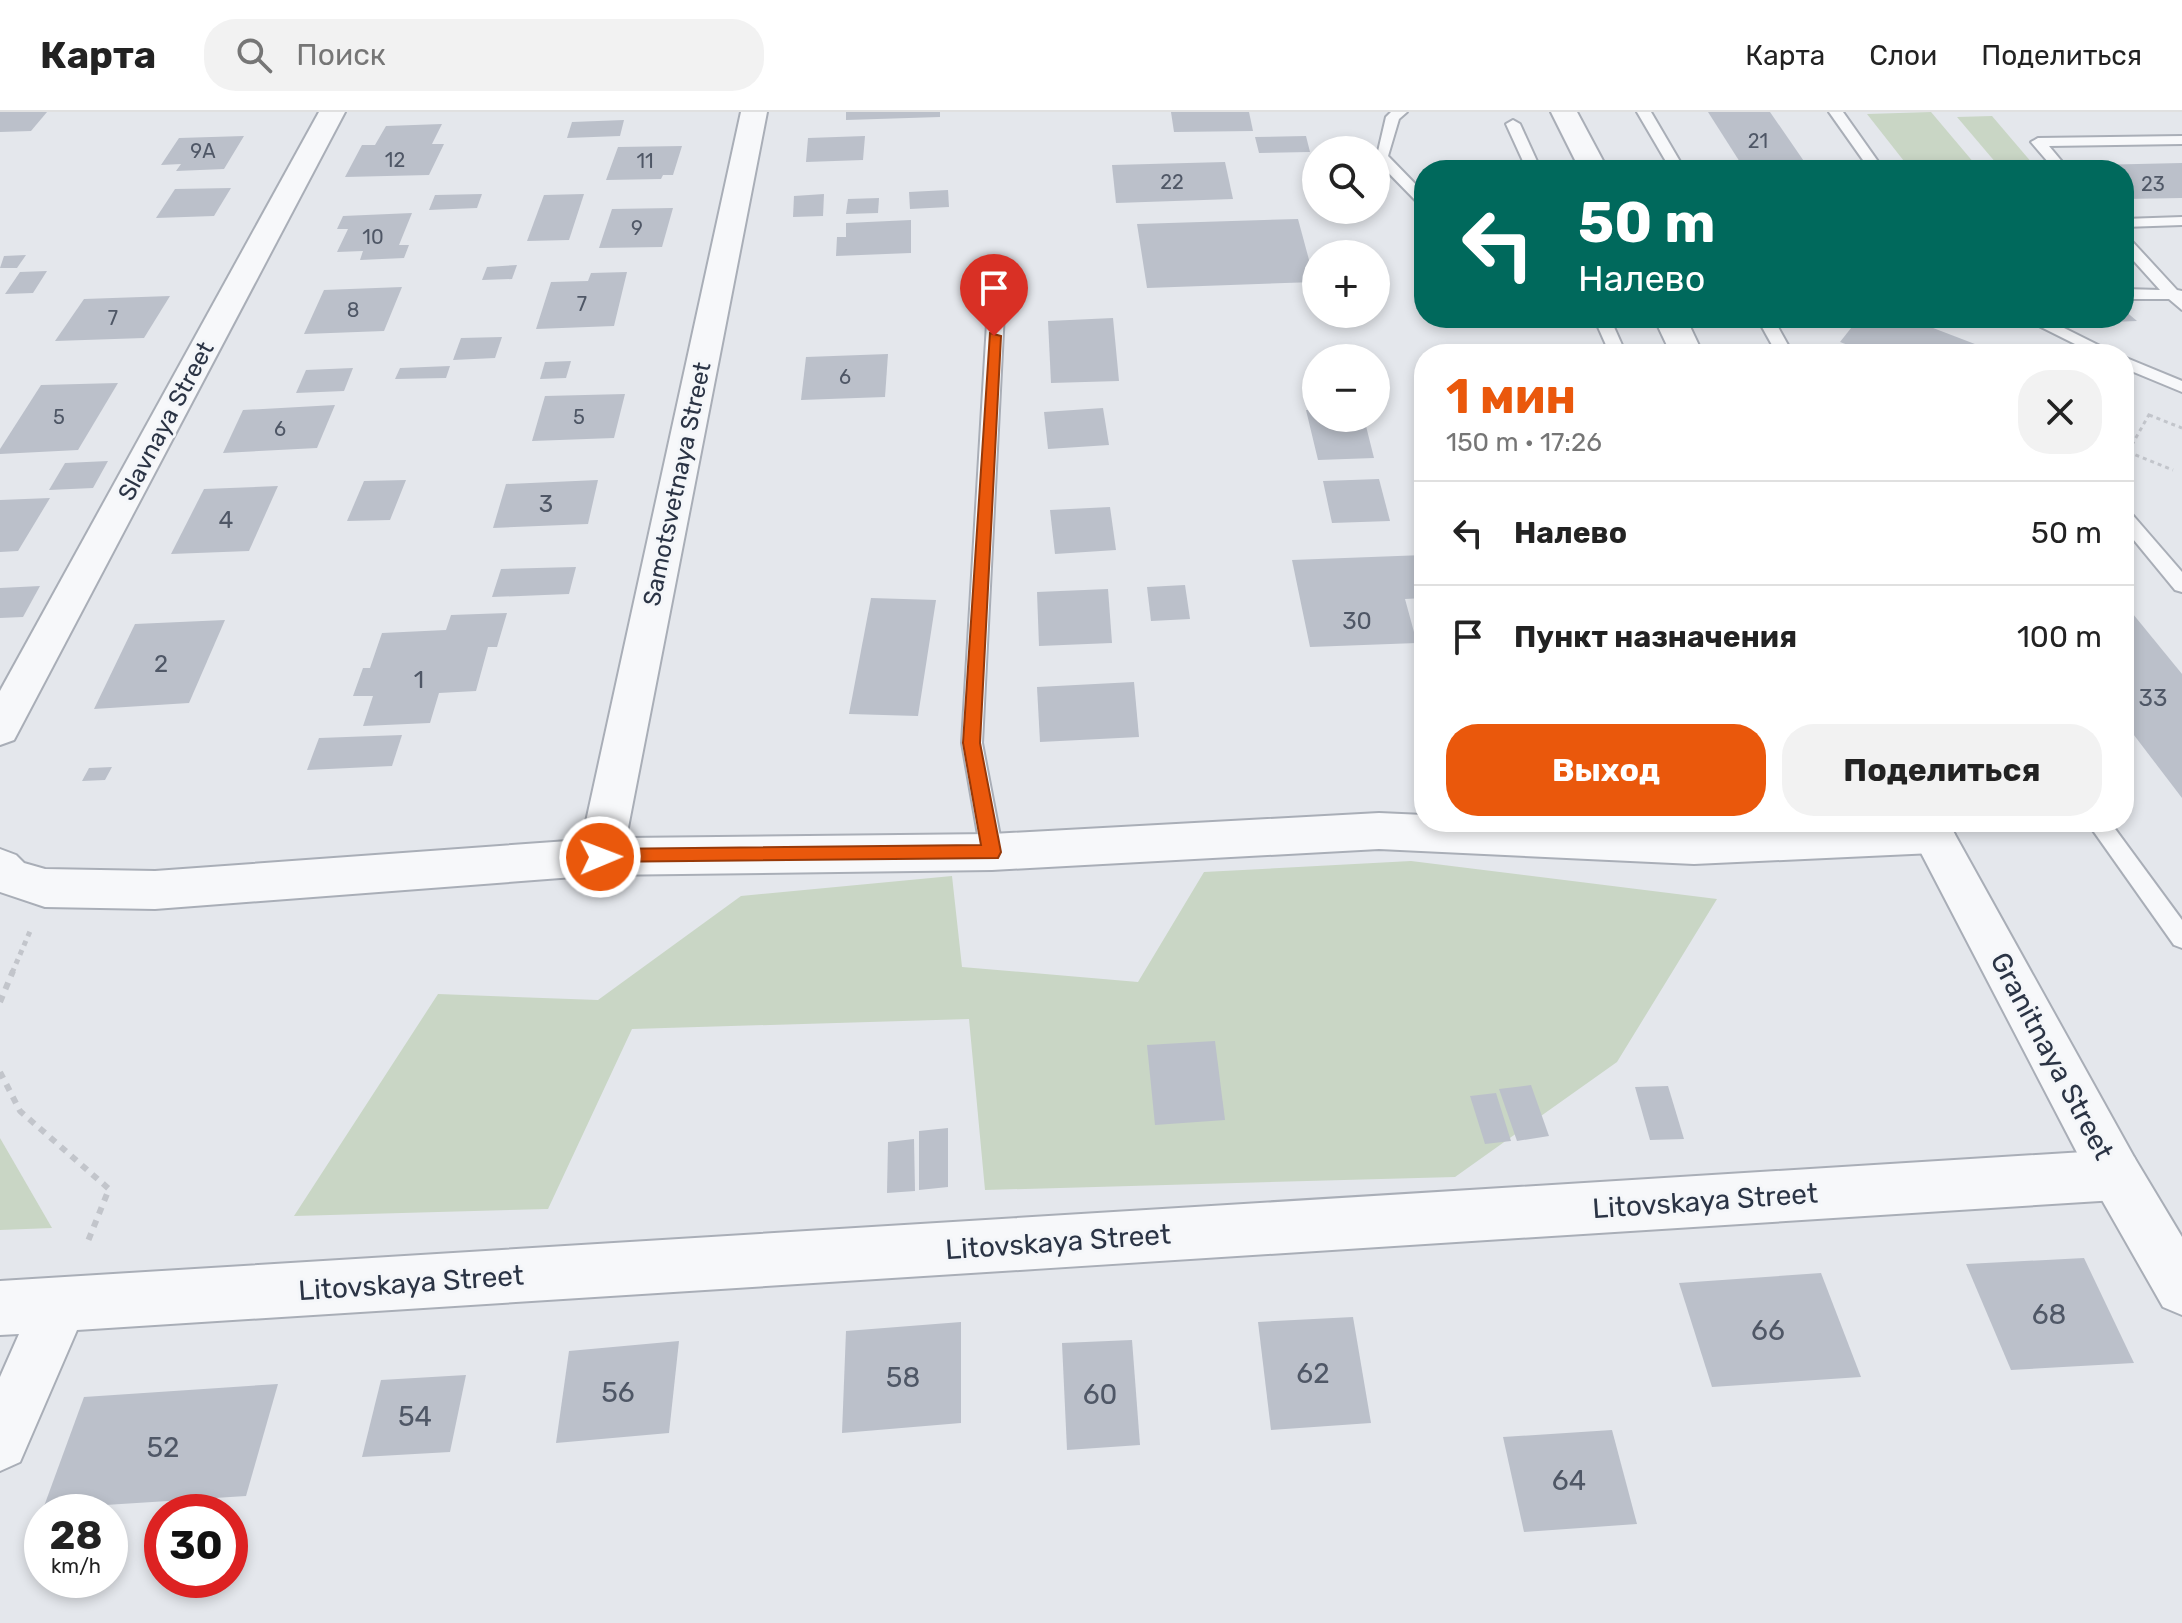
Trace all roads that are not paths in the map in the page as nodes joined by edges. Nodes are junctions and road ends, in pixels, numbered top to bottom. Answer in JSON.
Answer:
{"nodes":[{"id":1,"x":332,"y":112,"type":"edge"},
{"id":2,"x":754,"y":112,"type":"edge"},
{"id":3,"x":1400,"y":112,"type":"edge"},
{"id":4,"x":1564,"y":112,"type":"edge"},
{"id":5,"x":1644,"y":112,"type":"edge"},
{"id":6,"x":1836,"y":112,"type":"edge"},
{"id":7,"x":1513,"y":124,"type":"dead end"},
{"id":8,"x":2182,"y":140,"type":"edge"},
{"id":9,"x":1529,"y":160,"type":"edge"},
{"id":10,"x":1589,"y":160,"type":"edge"},
{"id":11,"x":1672,"y":160,"type":"edge"},
{"id":12,"x":1870,"y":160,"type":"edge"},
{"id":13,"x":2053,"y":160,"type":"edge"},
{"id":14,"x":1414,"y":191,"type":"edge"},
{"id":15,"x":2182,"y":221,"type":"edge"},
{"id":16,"x":2134,"y":223,"type":"edge"},
{"id":17,"x":2134,"y":252,"type":"edge"},
{"id":18,"x":998,"y":273,"type":"dead end"},
{"id":19,"x":2134,"y":295,"type":"edge"},
{"id":20,"x":2179,"y":299,"type":"edge"},
{"id":21,"x":2052,"y":328,"type":"edge"},
{"id":22,"x":2087,"y":344,"type":"edge"},
{"id":23,"x":2134,"y":367,"type":"edge"},
{"id":24,"x":2175,"y":385,"type":"edge"},
{"id":25,"x":2134,"y":528,"type":"edge"},
{"id":26,"x":2182,"y":585,"type":"edge"},
{"id":27,"x":0,"y":729,"type":"edge"},
{"id":28,"x":1878,"y":832,"type":"edge"},
{"id":29,"x":1932,"y":832,"type":"edge"},
{"id":30,"x":2105,"y":832,"type":"edge"},
{"id":31,"x":992,"y":852,"type":"junction"},
{"id":32,"x":600,"y":857,"type":"junction"},
{"id":33,"x":0,"y":868,"type":"edge"},
{"id":34,"x":2182,"y":938,"type":"edge"},
{"id":35,"x":2116,"y":1175,"type":"junction"},
{"id":36,"x":2182,"y":1288,"type":"edge"},
{"id":37,"x":60,"y":1306,"type":"junction"},
{"id":38,"x":0,"y":1308,"type":"edge"},
{"id":39,"x":0,"y":1442,"type":"edge"}],
"edges":[{"from":1,"to":27,"type":"street","name":"Slavnaya Street"},
{"from":2,"to":32,"type":"street","name":"Samotsvetnaya Street"},
{"from":3,"to":14,"type":"lane"},
{"from":4,"to":10,"type":"street"},
{"from":5,"to":11,"type":"lane"},
{"from":6,"to":12,"type":"lane"},
{"from":7,"to":9,"type":"lane"},
{"from":8,"to":13,"type":"lane"},
{"from":15,"to":16,"type":"lane"},
{"from":17,"to":20,"type":"lane"},
{"from":18,"to":31,"type":"lane"},
{"from":19,"to":20,"type":"lane"},
{"from":21,"to":22,"type":"lane"},
{"from":23,"to":24,"type":"lane"},
{"from":25,"to":26,"type":"lane"},
{"from":28,"to":31,"type":"street"},
{"from":29,"to":35,"type":"street","name":"Granitnaya Street"},
{"from":30,"to":34,"type":"lane"},
{"from":31,"to":32,"type":"street"},
{"from":32,"to":33,"type":"street"},
{"from":35,"to":36,"type":"street","name":"Granitnaya Street"},
{"from":35,"to":37,"type":"street","name":"Litovskaya Street"},
{"from":37,"to":38,"type":"street","name":"Litovskaya Street"},
{"from":37,"to":39,"type":"street"}]}
